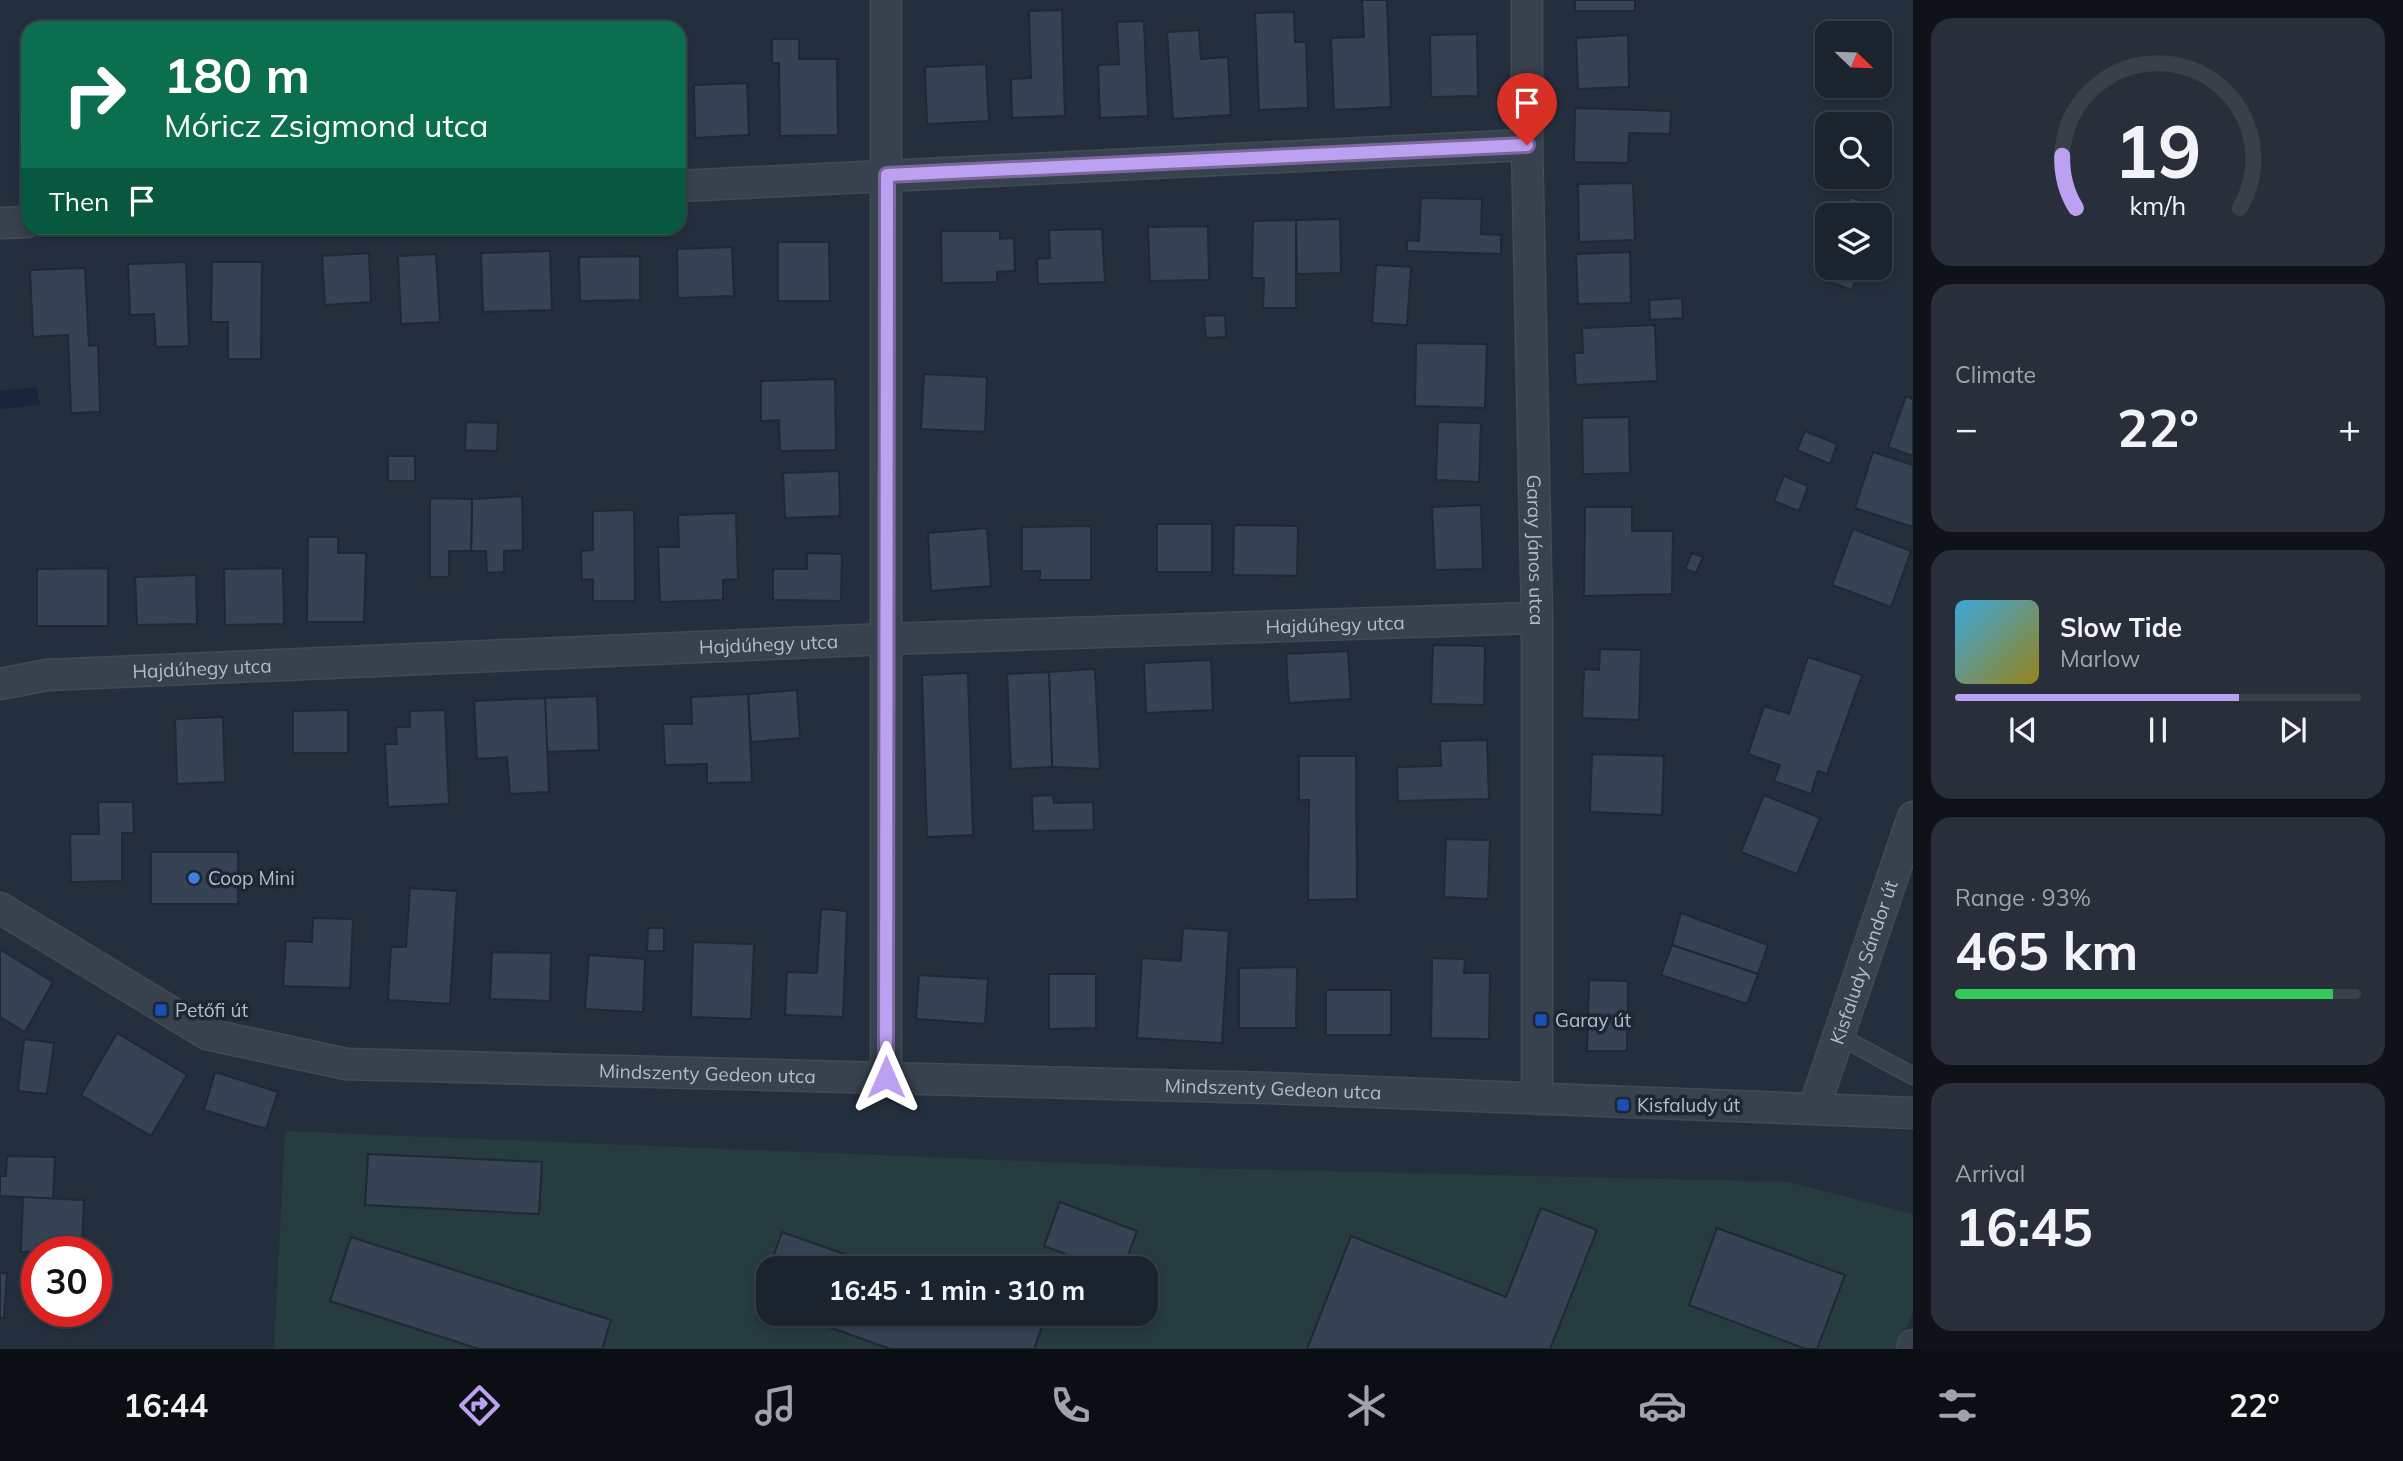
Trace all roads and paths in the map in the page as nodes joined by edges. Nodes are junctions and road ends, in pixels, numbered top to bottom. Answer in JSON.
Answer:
{"nodes":[{"id":1,"x":886,"y":0,"type":"edge"},
{"id":2,"x":1527,"y":0,"type":"edge"},
{"id":3,"x":1527,"y":145,"type":"junction"},
{"id":4,"x":887,"y":175,"type":"junction"},
{"id":5,"x":686,"y":186,"type":"edge"},
{"id":6,"x":21,"y":222,"type":"edge"},
{"id":7,"x":0,"y":223,"type":"edge"},
{"id":8,"x":1537,"y":618,"type":"junction"},
{"id":9,"x":886,"y":639,"type":"junction"},
{"id":10,"x":0,"y":684,"type":"edge"},
{"id":11,"x":1913,"y":817,"type":"edge"},
{"id":12,"x":0,"y":908,"type":"edge"},
{"id":13,"x":1839,"y":1035,"type":"junction"},
{"id":14,"x":1913,"y":1076,"type":"edge"},
{"id":15,"x":886,"y":1077,"type":"junction"},
{"id":16,"x":1537,"y":1099,"type":"junction"},
{"id":17,"x":1814,"y":1108,"type":"junction"},
{"id":18,"x":1913,"y":1113,"type":"edge"}],
"edges":[{"from":1,"to":4,"type":"street"},
{"from":2,"to":3,"type":"street","name":"Garay János utca"},
{"from":3,"to":4,"type":"street"},
{"from":3,"to":8,"type":"street","name":"Garay János utca"},
{"from":4,"to":5,"type":"street"},
{"from":4,"to":9,"type":"street"},
{"from":6,"to":7,"type":"street"},
{"from":8,"to":9,"type":"street","name":"Hajdúhegy utca"},
{"from":8,"to":16,"type":"street","name":"Garay János utca"},
{"from":9,"to":10,"type":"street","name":"Hajdúhegy utca"},
{"from":9,"to":15,"type":"street"},
{"from":11,"to":13,"type":"street","name":"Kisfaludy Sándor út"},
{"from":12,"to":15,"type":"street","name":"Mindszenty Gedeon utca"},
{"from":13,"to":14,"type":"lane"},
{"from":13,"to":17,"type":"street","name":"Kisfaludy Sándor út"},
{"from":15,"to":16,"type":"street","name":"Mindszenty Gedeon utca"},
{"from":16,"to":17,"type":"street","name":"Mindszenty Gedeon utca"},
{"from":17,"to":18,"type":"street","name":"Mindszenty Gedeon utca"}]}
